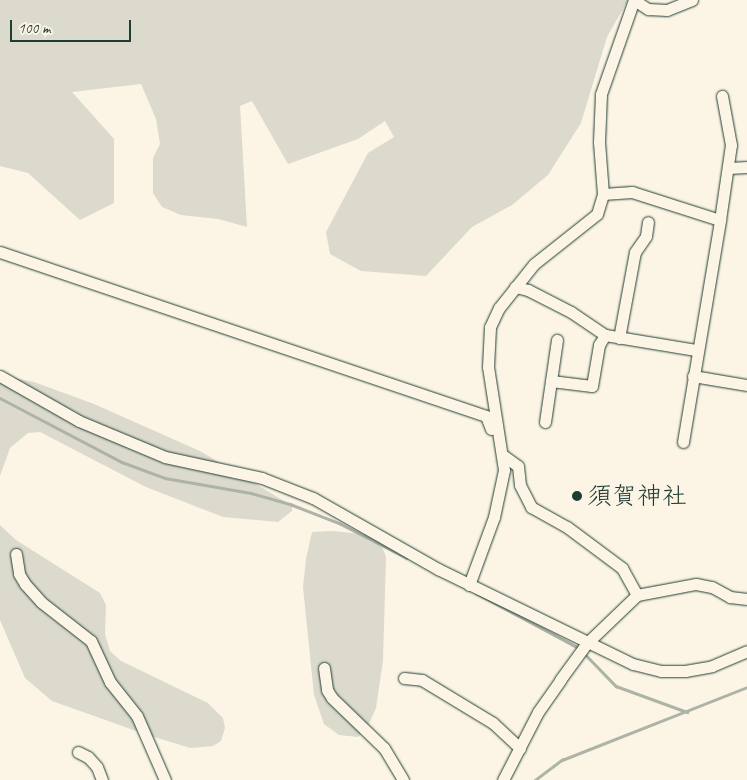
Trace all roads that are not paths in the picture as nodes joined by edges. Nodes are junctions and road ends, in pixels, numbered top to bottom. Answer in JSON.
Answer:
{"nodes":[{"id":1,"x":634,"y":0,"type":"edge"},
{"id":2,"x":692,"y":0,"type":"edge"},
{"id":3,"x":722,"y":96,"type":"dead end"},
{"id":4,"x":747,"y":167,"type":"edge"},
{"id":5,"x":729,"y":168,"type":"junction"},
{"id":6,"x":603,"y":194,"type":"junction"},
{"id":7,"x":720,"y":220,"type":"junction"},
{"id":8,"x":648,"y":222,"type":"dead end"},
{"id":9,"x":0,"y":252,"type":"edge"},
{"id":10,"x":515,"y":288,"type":"junction"},
{"id":11,"x":605,"y":335,"type":"junction"},
{"id":12,"x":619,"y":338,"type":"junction"},
{"id":13,"x":557,"y":340,"type":"dead end"},
{"id":14,"x":696,"y":350,"type":"junction"},
{"id":15,"x":0,"y":376,"type":"edge"},
{"id":16,"x":693,"y":376,"type":"junction"},
{"id":17,"x":551,"y":381,"type":"junction"},
{"id":18,"x":747,"y":386,"type":"edge"},
{"id":19,"x":545,"y":422,"type":"dead end"},
{"id":20,"x":684,"y":442,"type":"dead end"},
{"id":21,"x":503,"y":452,"type":"junction"},
{"id":22,"x":16,"y":554,"type":"dead end"},
{"id":23,"x":469,"y":585,"type":"junction"},
{"id":24,"x":637,"y":595,"type":"junction"},
{"id":25,"x":747,"y":599,"type":"edge"},
{"id":26,"x":587,"y":643,"type":"junction"},
{"id":27,"x":747,"y":651,"type":"edge"},
{"id":28,"x":324,"y":668,"type":"dead end"},
{"id":29,"x":404,"y":678,"type":"dead end"},
{"id":30,"x":520,"y":748,"type":"junction"},
{"id":31,"x":78,"y":752,"type":"dead end"},
{"id":32,"x":102,"y":780,"type":"edge"},
{"id":33,"x":165,"y":780,"type":"edge"},
{"id":34,"x":404,"y":780,"type":"edge"},
{"id":35,"x":503,"y":780,"type":"edge"}],
"edges":[{"from":1,"to":2,"type":"street"},
{"from":1,"to":6,"type":"street"},
{"from":3,"to":5,"type":"street"},
{"from":4,"to":5,"type":"street"},
{"from":5,"to":7,"type":"street"},
{"from":6,"to":7,"type":"street"},
{"from":6,"to":10,"type":"street"},
{"from":7,"to":14,"type":"street"},
{"from":8,"to":12,"type":"street"},
{"from":9,"to":21,"type":"street"},
{"from":10,"to":11,"type":"street"},
{"from":10,"to":21,"type":"street"},
{"from":11,"to":12,"type":"street"},
{"from":11,"to":17,"type":"street"},
{"from":12,"to":14,"type":"street"},
{"from":13,"to":17,"type":"street"},
{"from":14,"to":16,"type":"street"},
{"from":15,"to":23,"type":"street"},
{"from":16,"to":18,"type":"street"},
{"from":16,"to":20,"type":"street"},
{"from":17,"to":19,"type":"street"},
{"from":21,"to":23,"type":"street"},
{"from":21,"to":24,"type":"street"},
{"from":22,"to":33,"type":"street"},
{"from":23,"to":26,"type":"street"},
{"from":24,"to":25,"type":"street"},
{"from":24,"to":26,"type":"street"},
{"from":26,"to":27,"type":"street"},
{"from":26,"to":30,"type":"street"},
{"from":28,"to":34,"type":"street"},
{"from":29,"to":30,"type":"street"},
{"from":30,"to":35,"type":"street"},
{"from":31,"to":32,"type":"street"}]}
